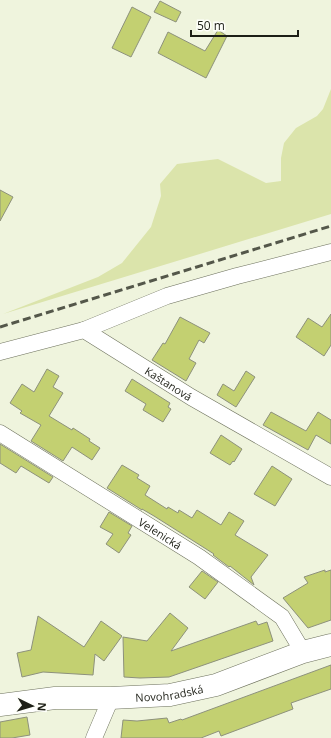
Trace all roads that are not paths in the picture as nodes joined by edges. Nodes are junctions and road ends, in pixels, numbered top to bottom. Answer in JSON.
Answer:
{"nodes":[{"id":1,"x":331,"y":252,"type":"edge"},
{"id":2,"x":84,"y":330,"type":"junction"},
{"id":3,"x":0,"y":352,"type":"edge"},
{"id":4,"x":0,"y":433,"type":"edge"},
{"id":5,"x":331,"y":477,"type":"edge"},
{"id":6,"x":331,"y":645,"type":"edge"},
{"id":7,"x":303,"y":652,"type":"junction"},
{"id":8,"x":110,"y":698,"type":"junction"},
{"id":9,"x":0,"y":705,"type":"edge"},
{"id":10,"x":94,"y":738,"type":"edge"}],
"edges":[{"from":1,"to":2,"type":"street"},
{"from":2,"to":3,"type":"street"},
{"from":2,"to":5,"type":"street","name":"Kaštanová"},
{"from":4,"to":7,"type":"street","name":"Velenická"},
{"from":6,"to":7,"type":"main road","name":"Novohradská"},
{"from":7,"to":8,"type":"main road","name":"Novohradská"},
{"from":8,"to":9,"type":"main road","name":"Novohradská"},
{"from":8,"to":10,"type":"street"}]}
